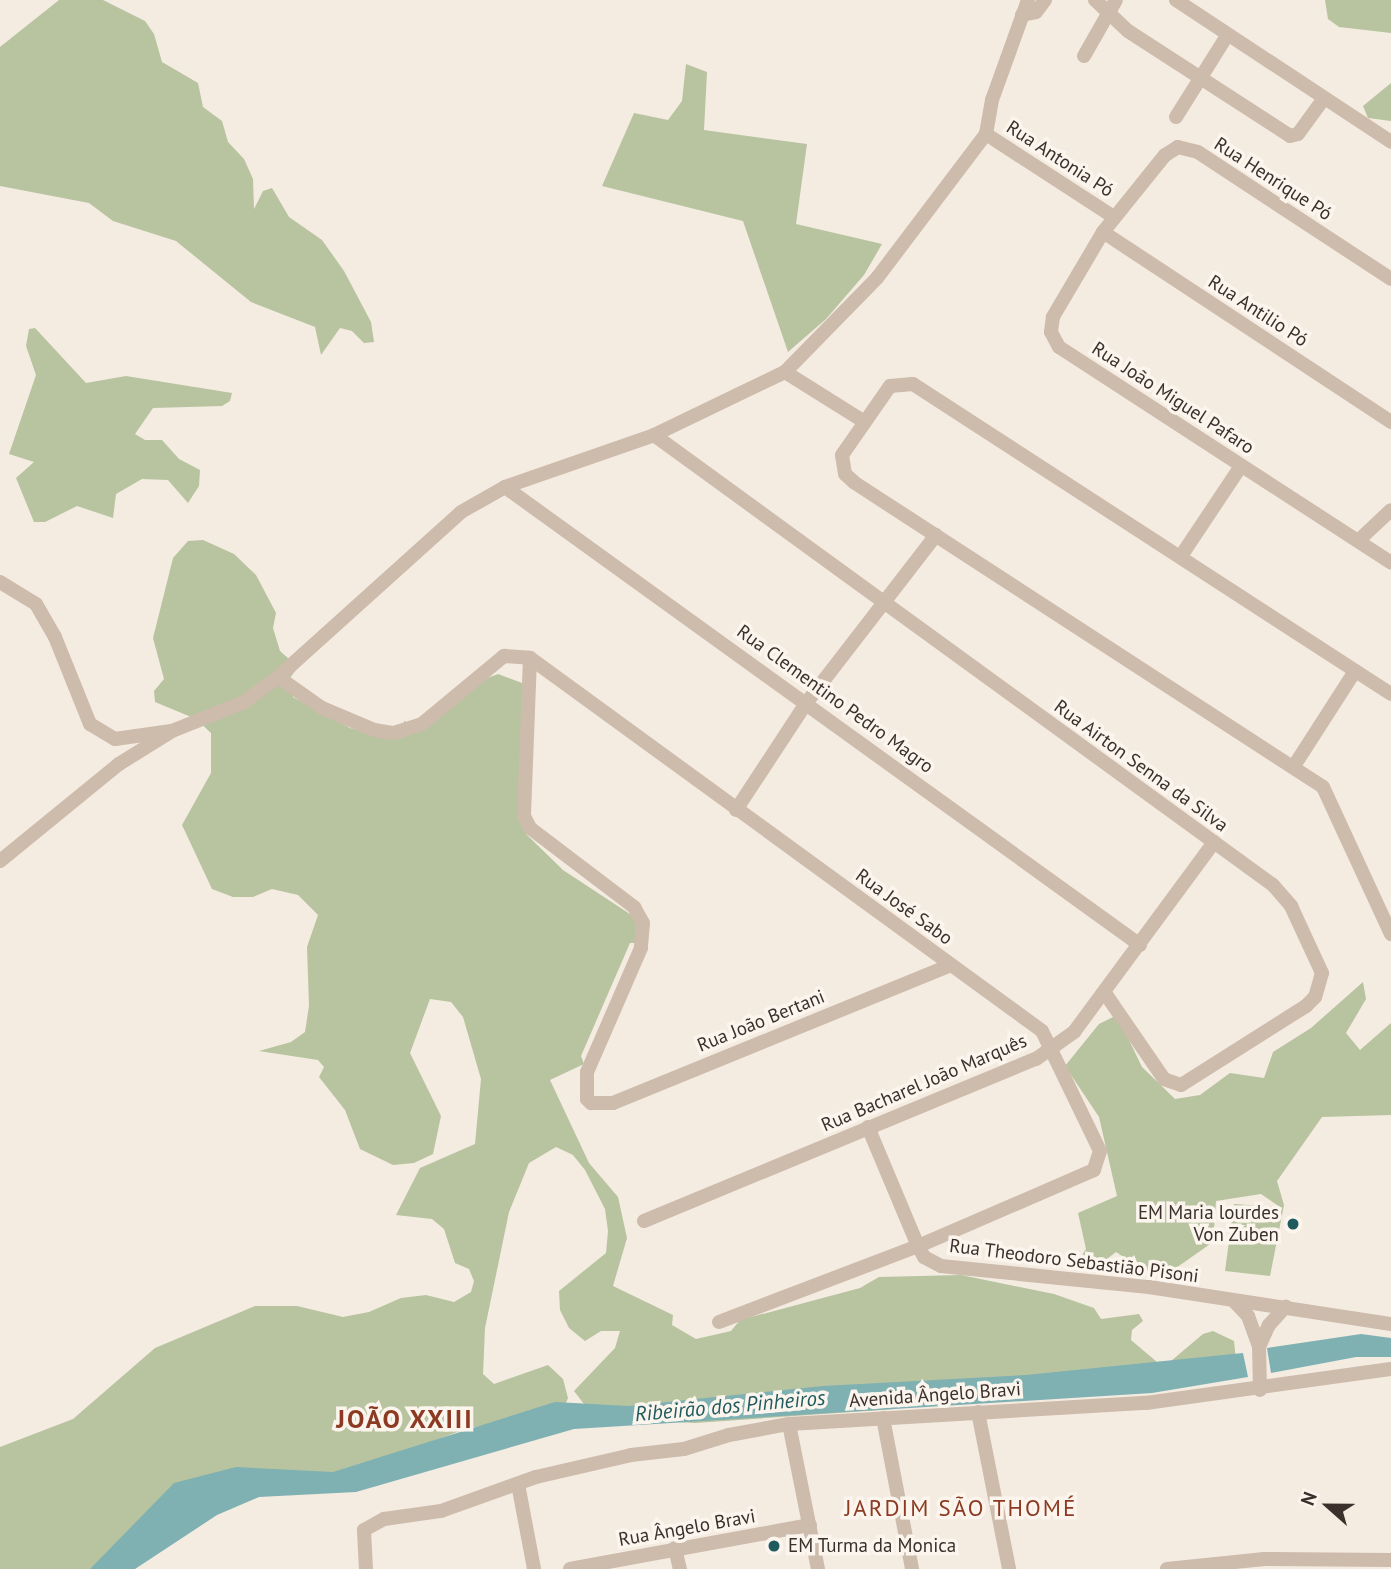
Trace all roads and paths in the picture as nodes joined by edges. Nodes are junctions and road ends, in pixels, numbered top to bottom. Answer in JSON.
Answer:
{"nodes":[{"id":1,"x":1027,"y":0,"type":"edge"},
{"id":2,"x":1045,"y":0,"type":"edge"},
{"id":3,"x":1095,"y":0,"type":"edge"},
{"id":4,"x":1116,"y":0,"type":"edge"},
{"id":5,"x":1176,"y":0,"type":"edge"},
{"id":6,"x":1022,"y":15,"type":"junction"},
{"id":7,"x":1107,"y":15,"type":"junction"},
{"id":8,"x":1223,"y":42,"type":"dead end"},
{"id":9,"x":1084,"y":56,"type":"dead end"},
{"id":10,"x":1200,"y":80,"type":"junction"},
{"id":11,"x":1320,"y":104,"type":"dead end"},
{"id":12,"x":1176,"y":117,"type":"dead end"},
{"id":13,"x":986,"y":134,"type":"junction"},
{"id":14,"x":1391,"y":142,"type":"edge"},
{"id":15,"x":1114,"y":217,"type":"junction"},
{"id":16,"x":1103,"y":232,"type":"junction"},
{"id":17,"x":1391,"y":279,"type":"edge"},
{"id":18,"x":785,"y":372,"type":"junction"},
{"id":19,"x":863,"y":421,"type":"junction"},
{"id":20,"x":1391,"y":422,"type":"edge"},
{"id":21,"x":654,"y":435,"type":"junction"},
{"id":22,"x":1241,"y":466,"type":"junction"},
{"id":23,"x":505,"y":487,"type":"junction"},
{"id":24,"x":1391,"y":510,"type":"edge"},
{"id":25,"x":936,"y":535,"type":"junction"},
{"id":26,"x":1358,"y":541,"type":"junction"},
{"id":27,"x":1181,"y":556,"type":"junction"},
{"id":28,"x":1391,"y":563,"type":"edge"},
{"id":29,"x":0,"y":582,"type":"edge"},
{"id":30,"x":883,"y":603,"type":"junction"},
{"id":31,"x":530,"y":658,"type":"junction"},
{"id":32,"x":1354,"y":671,"type":"junction"},
{"id":33,"x":278,"y":677,"type":"junction"},
{"id":34,"x":1391,"y":694,"type":"edge"},
{"id":35,"x":807,"y":702,"type":"junction"},
{"id":36,"x":172,"y":731,"type":"junction"},
{"id":37,"x":1294,"y":766,"type":"junction"},
{"id":38,"x":736,"y":810,"type":"junction"},
{"id":39,"x":1214,"y":842,"type":"junction"},
{"id":40,"x":0,"y":861,"type":"edge"},
{"id":41,"x":1391,"y":934,"type":"edge"},
{"id":42,"x":1140,"y":946,"type":"junction"},
{"id":43,"x":951,"y":965,"type":"junction"},
{"id":44,"x":1105,"y":993,"type":"junction"},
{"id":45,"x":1052,"y":1048,"type":"junction"},
{"id":46,"x":868,"y":1127,"type":"junction"},
{"id":47,"x":644,"y":1220,"type":"dead end"},
{"id":48,"x":918,"y":1246,"type":"junction"},
{"id":49,"x":1233,"y":1300,"type":"junction"},
{"id":50,"x":1286,"y":1306,"type":"junction"},
{"id":51,"x":719,"y":1322,"type":"dead end"},
{"id":52,"x":1391,"y":1324,"type":"edge"},
{"id":53,"x":1259,"y":1348,"type":"junction"},
{"id":54,"x":1391,"y":1369,"type":"edge"},
{"id":55,"x":1260,"y":1390,"type":"junction"},
{"id":56,"x":978,"y":1412,"type":"junction"},
{"id":57,"x":883,"y":1418,"type":"junction"},
{"id":58,"x":789,"y":1424,"type":"junction"},
{"id":59,"x":518,"y":1485,"type":"junction"},
{"id":60,"x":810,"y":1525,"type":"junction"},
{"id":61,"x":676,"y":1548,"type":"junction"},
{"id":62,"x":1391,"y":1560,"type":"edge"},
{"id":63,"x":590,"y":1567,"type":"edge"},
{"id":64,"x":366,"y":1569,"type":"edge"},
{"id":65,"x":534,"y":1569,"type":"edge"},
{"id":66,"x":570,"y":1569,"type":"edge"},
{"id":67,"x":680,"y":1569,"type":"edge"},
{"id":68,"x":818,"y":1569,"type":"edge"},
{"id":69,"x":912,"y":1569,"type":"edge"},
{"id":70,"x":1009,"y":1569,"type":"edge"},
{"id":71,"x":1167,"y":1569,"type":"edge"}],
"edges":[{"from":1,"to":6,"type":"street"},
{"from":2,"to":6,"type":"street"},
{"from":3,"to":7,"type":"street"},
{"from":4,"to":7,"type":"street"},
{"from":5,"to":14,"type":"street"},
{"from":6,"to":13,"type":"street"},
{"from":7,"to":9,"type":"street"},
{"from":7,"to":10,"type":"street"},
{"from":8,"to":10,"type":"street"},
{"from":10,"to":11,"type":"street"},
{"from":10,"to":12,"type":"street"},
{"from":13,"to":15,"type":"street","name":"Rua Antonia Pó"},
{"from":13,"to":18,"type":"street"},
{"from":15,"to":16,"type":"street","name":"Rua João Miguel Pafaro"},
{"from":15,"to":17,"type":"street","name":"Rua Henrique Pó"},
{"from":16,"to":20,"type":"street","name":"Rua Antilio Pó"},
{"from":16,"to":22,"type":"street","name":"Rua João Miguel Pafaro"},
{"from":18,"to":19,"type":"street"},
{"from":18,"to":21,"type":"street"},
{"from":19,"to":25,"type":"street"},
{"from":19,"to":27,"type":"street"},
{"from":21,"to":23,"type":"street"},
{"from":21,"to":30,"type":"street","name":"Rua Airton Senna da Silva"},
{"from":22,"to":26,"type":"street","name":"Rua João Miguel Pafaro"},
{"from":22,"to":27,"type":"street"},
{"from":23,"to":33,"type":"street"},
{"from":23,"to":35,"type":"street","name":"Rua Clementino Pedro Magro"},
{"from":24,"to":26,"type":"street"},
{"from":25,"to":30,"type":"street"},
{"from":25,"to":37,"type":"street"},
{"from":26,"to":28,"type":"street","name":"Rua João Miguel Pafaro"},
{"from":27,"to":32,"type":"street"},
{"from":29,"to":36,"type":"street"},
{"from":30,"to":35,"type":"street"},
{"from":30,"to":39,"type":"street","name":"Rua Airton Senna da Silva"},
{"from":31,"to":33,"type":"street"},
{"from":31,"to":38,"type":"street","name":"Rua José Sabo"},
{"from":31,"to":43,"type":"street","name":"Rua João Bertani"},
{"from":32,"to":34,"type":"street"},
{"from":32,"to":37,"type":"street"},
{"from":33,"to":36,"type":"street"},
{"from":35,"to":38,"type":"street"},
{"from":35,"to":42,"type":"street","name":"Rua Clementino Pedro Magro"},
{"from":36,"to":40,"type":"street"},
{"from":37,"to":41,"type":"street"},
{"from":38,"to":43,"type":"street","name":"Rua José Sabo"},
{"from":39,"to":42,"type":"street","name":"Rua Bacharel João Marquês"},
{"from":39,"to":44,"type":"street","name":"Rua Airton Senna da Silva"},
{"from":42,"to":44,"type":"street","name":"Rua Bacharel João Marquês"},
{"from":43,"to":45,"type":"street","name":"Rua José Sabo"},
{"from":44,"to":45,"type":"street","name":"Rua Bacharel João Marquês"},
{"from":45,"to":46,"type":"street","name":"Rua Bacharel João Marquês"},
{"from":45,"to":48,"type":"street","name":"Rua José Sabo"},
{"from":46,"to":47,"type":"street","name":"Rua Bacharel João Marquês"},
{"from":46,"to":48,"type":"street"},
{"from":48,"to":49,"type":"street","name":"Rua Theodoro Sebastião Pisoni"},
{"from":48,"to":51,"type":"street","name":"Rua José Sabo"},
{"from":49,"to":50,"type":"street","name":"Rua Theodoro Sebastião Pisoni"},
{"from":49,"to":53,"type":"street"},
{"from":50,"to":52,"type":"street","name":"Rua Theodoro Sebastião Pisoni"},
{"from":50,"to":53,"type":"street"},
{"from":53,"to":55,"type":"street"},
{"from":54,"to":55,"type":"street","name":"Avenida Ângelo Bravi"},
{"from":55,"to":56,"type":"street","name":"Avenida Ângelo Bravi"},
{"from":56,"to":57,"type":"street","name":"Avenida Ângelo Bravi"},
{"from":56,"to":70,"type":"street"},
{"from":57,"to":58,"type":"street","name":"Avenida Ângelo Bravi"},
{"from":57,"to":69,"type":"street"},
{"from":58,"to":59,"type":"street","name":"Avenida Ângelo Bravi"},
{"from":58,"to":60,"type":"street"},
{"from":59,"to":64,"type":"street","name":"Avenida Ângelo Bravi"},
{"from":59,"to":65,"type":"street"},
{"from":60,"to":61,"type":"street","name":"Rua Ângelo Bravi"},
{"from":60,"to":68,"type":"street"},
{"from":61,"to":63,"type":"street","name":"Rua Ângelo Bravi"},
{"from":61,"to":67,"type":"street"},
{"from":62,"to":71,"type":"street"},
{"from":63,"to":66,"type":"street","name":"Rua Ângelo Bravi"}]}
